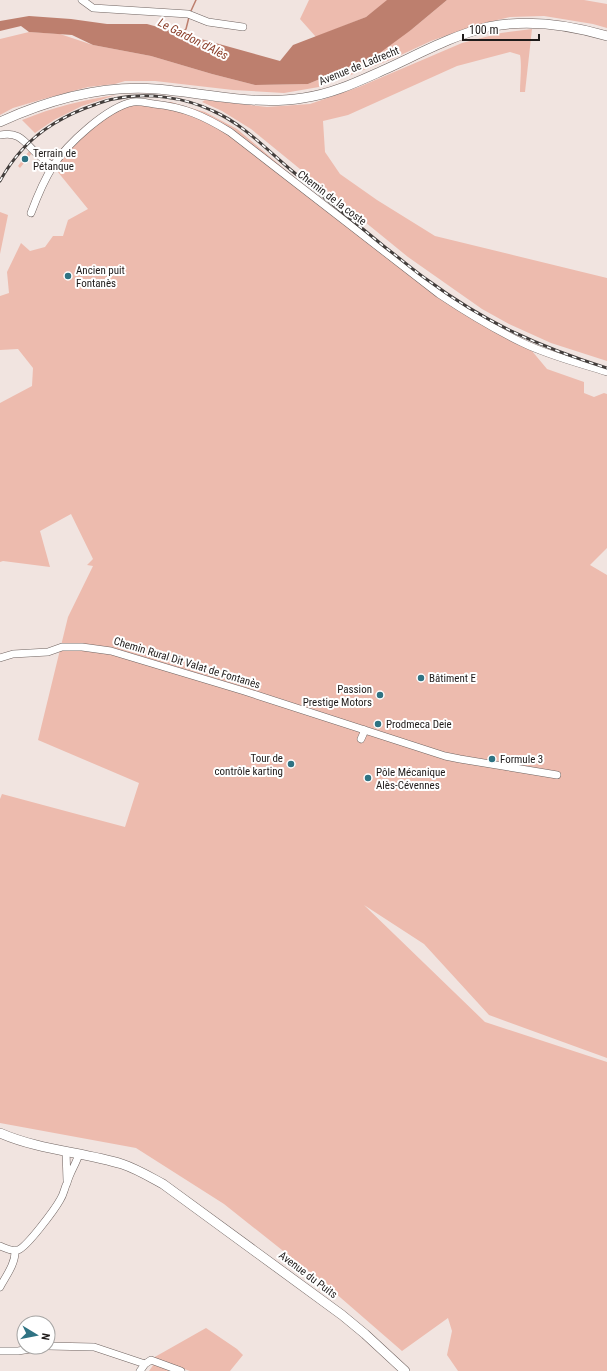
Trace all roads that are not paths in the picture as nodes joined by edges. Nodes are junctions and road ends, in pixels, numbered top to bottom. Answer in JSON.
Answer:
{"nodes":[{"id":1,"x":82,"y":0,"type":"edge"},
{"id":2,"x":243,"y":27,"type":"dead end"},
{"id":3,"x":607,"y":36,"type":"edge"},
{"id":4,"x":0,"y":122,"type":"edge"},
{"id":5,"x":0,"y":135,"type":"edge"},
{"id":6,"x":53,"y":166,"type":"junction"},
{"id":7,"x":30,"y":213,"type":"dead end"},
{"id":8,"x":607,"y":372,"type":"edge"},
{"id":9,"x":0,"y":658,"type":"edge"},
{"id":10,"x":365,"y":730,"type":"junction"},
{"id":11,"x":361,"y":739,"type":"dead end"},
{"id":12,"x":557,"y":775,"type":"dead end"},
{"id":13,"x":0,"y":1133,"type":"edge"},
{"id":14,"x":0,"y":1137,"type":"edge"},
{"id":15,"x":66,"y":1154,"type":"junction"},
{"id":16,"x":78,"y":1156,"type":"junction"},
{"id":17,"x":67,"y":1182,"type":"junction"},
{"id":18,"x":0,"y":1246,"type":"edge"},
{"id":19,"x":15,"y":1250,"type":"junction"},
{"id":20,"x":0,"y":1287,"type":"edge"},
{"id":21,"x":56,"y":1346,"type":"edge"},
{"id":22,"x":0,"y":1351,"type":"edge"},
{"id":23,"x":16,"y":1351,"type":"edge"},
{"id":24,"x":145,"y":1364,"type":"junction"},
{"id":25,"x":140,"y":1371,"type":"edge"},
{"id":26,"x":181,"y":1371,"type":"edge"},
{"id":27,"x":405,"y":1371,"type":"edge"}],
"edges":[{"from":1,"to":2,"type":"street"},
{"from":3,"to":4,"type":"main road","name":"Avenue de Ladrecht"},
{"from":5,"to":6,"type":"street"},
{"from":6,"to":7,"type":"street","name":"Chemin de la coste"},
{"from":6,"to":8,"type":"street","name":"Chemin de la coste"},
{"from":9,"to":10,"type":"street","name":"Chemin Rural Dit Valat de Fontanès"},
{"from":10,"to":11,"type":"street"},
{"from":10,"to":12,"type":"street","name":"Chemin Rural Dit Valat de Fontanès"},
{"from":13,"to":15,"type":"main road","name":"Avenue du Puits"},
{"from":14,"to":15,"type":"main road","name":"Avenue du Puits"},
{"from":15,"to":16,"type":"main road","name":"Avenue du Puits"},
{"from":15,"to":17,"type":"street"},
{"from":16,"to":17,"type":"street"},
{"from":16,"to":27,"type":"main road","name":"Avenue du Puits"},
{"from":17,"to":19,"type":"street"},
{"from":18,"to":19,"type":"street"},
{"from":19,"to":20,"type":"street"},
{"from":21,"to":24,"type":"street"},
{"from":22,"to":23,"type":"street"},
{"from":24,"to":25,"type":"street"},
{"from":24,"to":26,"type":"street"}]}
